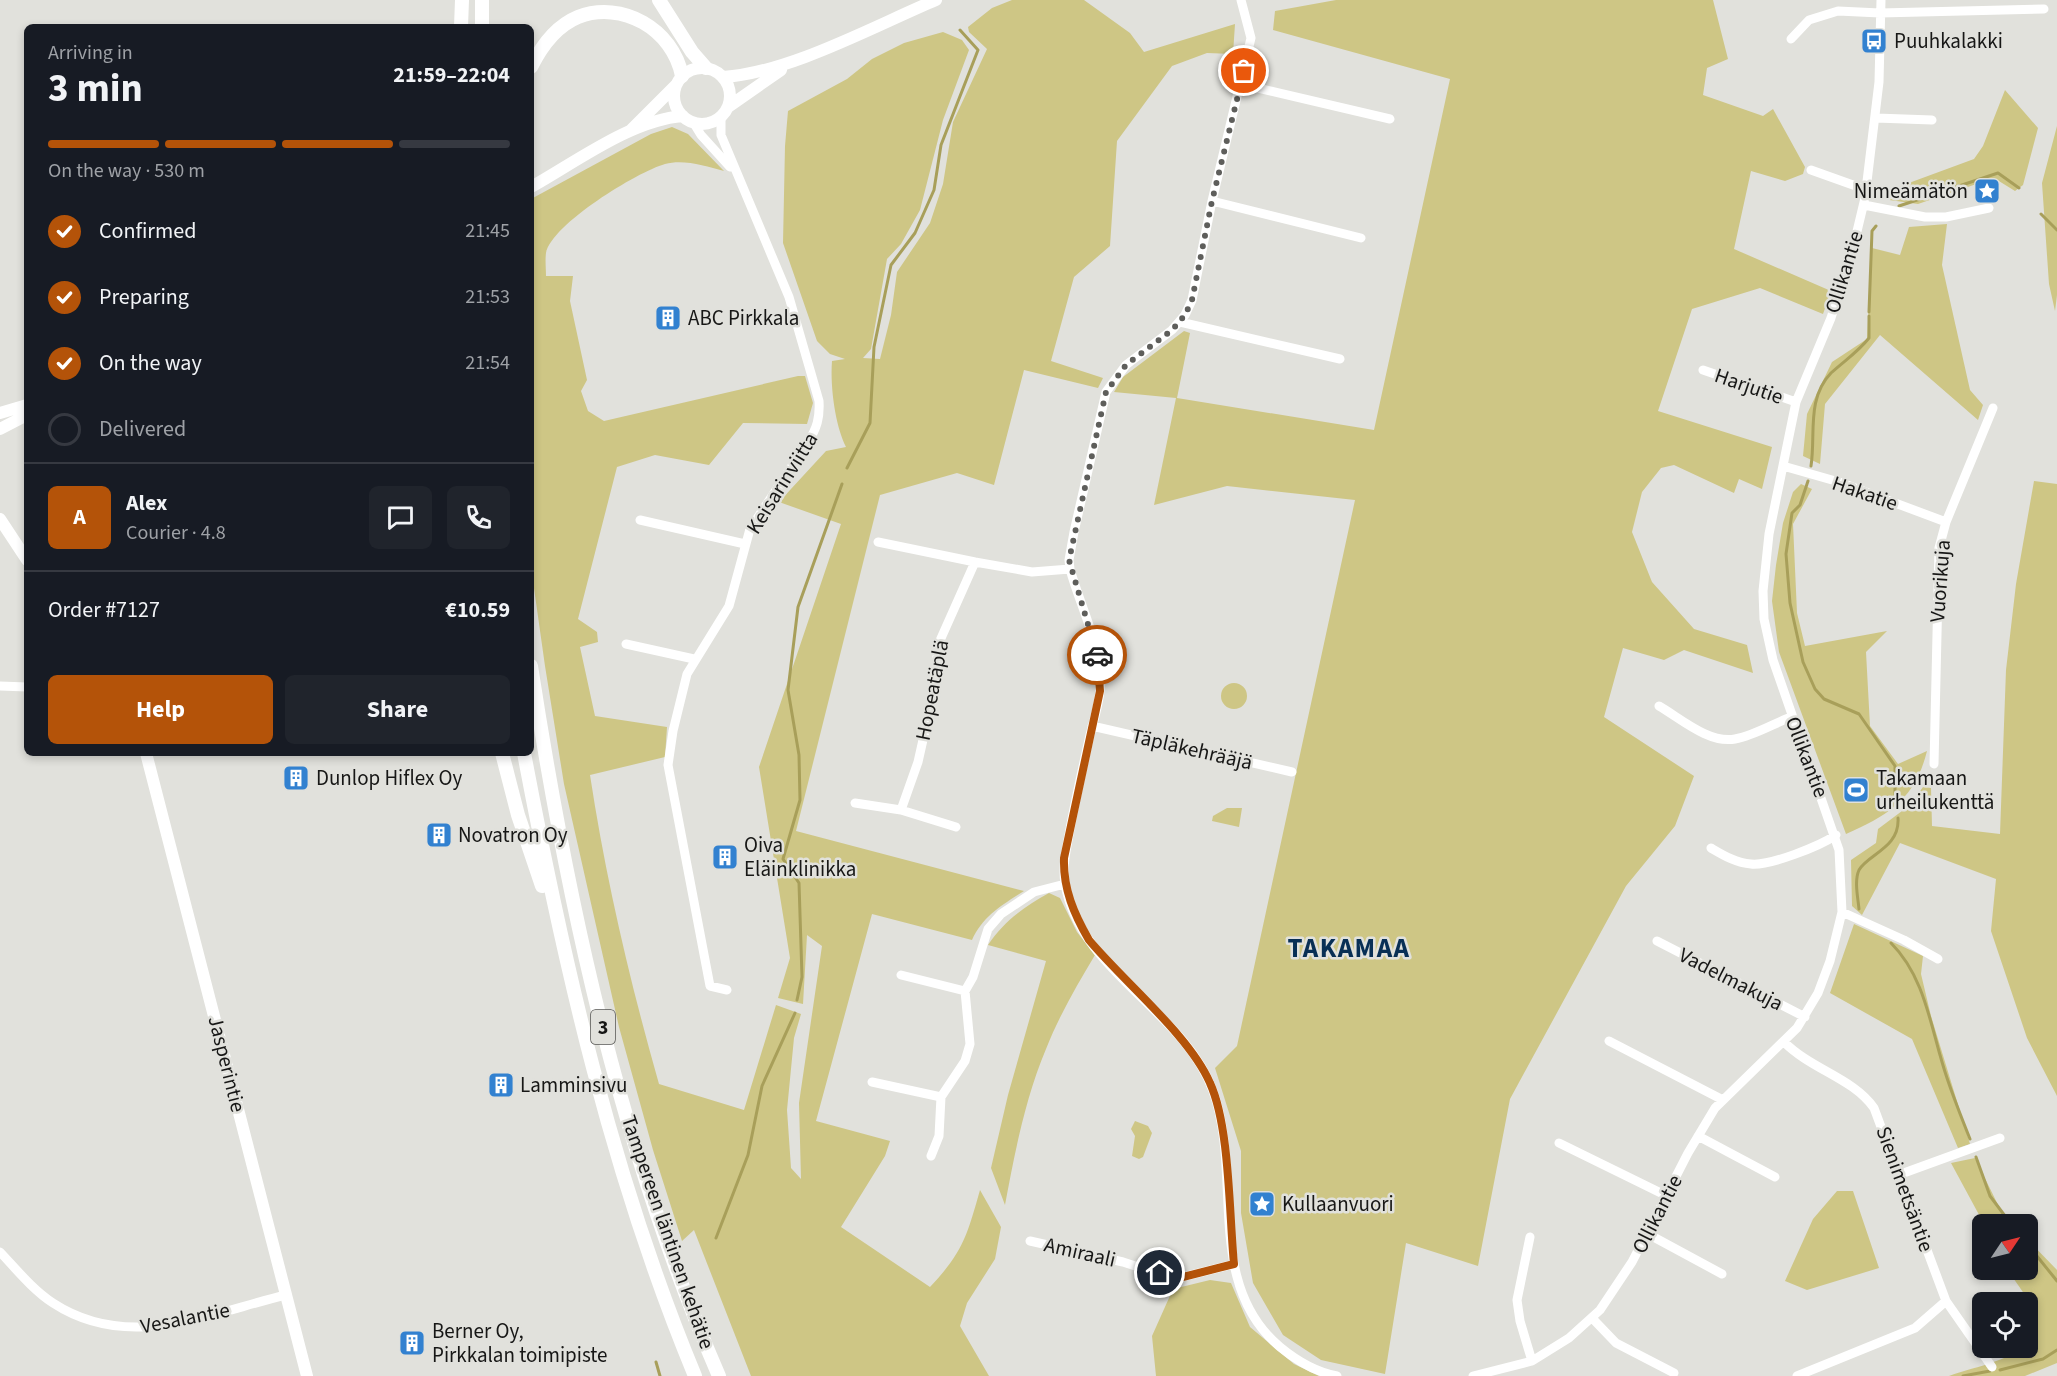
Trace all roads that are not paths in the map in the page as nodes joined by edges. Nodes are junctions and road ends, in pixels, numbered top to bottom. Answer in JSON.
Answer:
{"nodes":[{"id":1,"x":462,"y":0,"type":"edge"},
{"id":2,"x":482,"y":0,"type":"edge"},
{"id":3,"x":659,"y":0,"type":"edge"},
{"id":4,"x":936,"y":0,"type":"edge"},
{"id":5,"x":1241,"y":0,"type":"edge"},
{"id":6,"x":1881,"y":0,"type":"edge"},
{"id":7,"x":2044,"y":9,"type":"dead end"},
{"id":8,"x":1880,"y":13,"type":"junction"},
{"id":9,"x":461,"y":24,"type":"edge"},
{"id":10,"x":482,"y":24,"type":"edge"},
{"id":11,"x":1791,"y":39,"type":"dead end"},
{"id":12,"x":799,"y":59,"type":"junction"},
{"id":13,"x":534,"y":62,"type":"edge"},
{"id":14,"x":706,"y":68,"type":"junction"},
{"id":15,"x":723,"y":77,"type":"junction"},
{"id":16,"x":679,"y":80,"type":"junction"},
{"id":17,"x":1241,"y":84,"type":"junction"},
{"id":18,"x":724,"y":111,"type":"junction"},
{"id":19,"x":1876,"y":118,"type":"junction"},
{"id":20,"x":688,"y":119,"type":"junction"},
{"id":21,"x":1390,"y":119,"type":"dead end"},
{"id":22,"x":1932,"y":120,"type":"dead end"},
{"id":23,"x":630,"y":131,"type":"junction"},
{"id":24,"x":1810,"y":170,"type":"dead end"},
{"id":25,"x":736,"y":174,"type":"junction"},
{"id":26,"x":534,"y":185,"type":"edge"},
{"id":27,"x":1867,"y":190,"type":"junction"},
{"id":28,"x":1212,"y":201,"type":"junction"},
{"id":29,"x":1864,"y":205,"type":"junction"},
{"id":30,"x":1989,"y":208,"type":"dead end"},
{"id":31,"x":1361,"y":238,"type":"dead end"},
{"id":32,"x":1180,"y":322,"type":"junction"},
{"id":33,"x":1340,"y":359,"type":"dead end"},
{"id":34,"x":1702,"y":370,"type":"dead end"},
{"id":35,"x":1796,"y":402,"type":"junction"},
{"id":36,"x":24,"y":406,"type":"edge"},
{"id":37,"x":1993,"y":408,"type":"dead end"},
{"id":38,"x":0,"y":413,"type":"edge"},
{"id":39,"x":24,"y":417,"type":"edge"},
{"id":40,"x":0,"y":429,"type":"edge"},
{"id":41,"x":1783,"y":466,"type":"junction"},
{"id":42,"x":0,"y":519,"type":"edge"},
{"id":43,"x":640,"y":520,"type":"dead end"},
{"id":44,"x":1946,"y":522,"type":"junction"},
{"id":45,"x":878,"y":542,"type":"dead end"},
{"id":46,"x":745,"y":544,"type":"junction"},
{"id":47,"x":24,"y":555,"type":"edge"},
{"id":48,"x":975,"y":562,"type":"junction"},
{"id":49,"x":1070,"y":570,"type":"junction"},
{"id":50,"x":627,"y":644,"type":"dead end"},
{"id":51,"x":694,"y":659,"type":"junction"},
{"id":52,"x":534,"y":683,"type":"edge"},
{"id":53,"x":0,"y":686,"type":"edge"},
{"id":54,"x":24,"y":687,"type":"edge"},
{"id":55,"x":1659,"y":706,"type":"dead end"},
{"id":56,"x":1791,"y":717,"type":"junction"},
{"id":57,"x":1092,"y":726,"type":"junction"},
{"id":58,"x":147,"y":756,"type":"edge"},
{"id":59,"x":503,"y":756,"type":"edge"},
{"id":60,"x":525,"y":756,"type":"edge"},
{"id":61,"x":1934,"y":764,"type":"dead end"},
{"id":62,"x":1292,"y":772,"type":"dead end"},
{"id":63,"x":855,"y":803,"type":"dead end"},
{"id":64,"x":901,"y":810,"type":"junction"},
{"id":65,"x":956,"y":827,"type":"dead end"},
{"id":66,"x":1836,"y":835,"type":"junction"},
{"id":67,"x":1711,"y":848,"type":"dead end"},
{"id":68,"x":1065,"y":884,"type":"junction"},
{"id":69,"x":1842,"y":912,"type":"junction"},
{"id":70,"x":1657,"y":941,"type":"dead end"},
{"id":71,"x":562,"y":944,"type":"junction"},
{"id":72,"x":1938,"y":960,"type":"dead end"},
{"id":73,"x":901,"y":975,"type":"dead end"},
{"id":74,"x":728,"y":990,"type":"dead end"},
{"id":75,"x":965,"y":991,"type":"junction"},
{"id":76,"x":1805,"y":1017,"type":"junction"},
{"id":77,"x":1609,"y":1041,"type":"dead end"},
{"id":78,"x":1784,"y":1042,"type":"junction"},
{"id":79,"x":872,"y":1082,"type":"dead end"},
{"id":80,"x":940,"y":1097,"type":"junction"},
{"id":81,"x":1723,"y":1100,"type":"junction"},
{"id":82,"x":1698,"y":1136,"type":"junction"},
{"id":83,"x":2000,"y":1138,"type":"dead end"},
{"id":84,"x":1559,"y":1143,"type":"dead end"},
{"id":85,"x":931,"y":1156,"type":"dead end"},
{"id":86,"x":1901,"y":1174,"type":"junction"},
{"id":87,"x":1775,"y":1177,"type":"dead end"},
{"id":88,"x":1667,"y":1196,"type":"junction"},
{"id":89,"x":1648,"y":1234,"type":"junction"},
{"id":90,"x":1530,"y":1237,"type":"dead end"},
{"id":91,"x":1030,"y":1240,"type":"dead end"},
{"id":92,"x":0,"y":1252,"type":"edge"},
{"id":93,"x":1234,"y":1264,"type":"junction"},
{"id":94,"x":1722,"y":1274,"type":"dead end"},
{"id":95,"x":286,"y":1295,"type":"junction"},
{"id":96,"x":1946,"y":1301,"type":"junction"},
{"id":97,"x":1592,"y":1318,"type":"junction"},
{"id":98,"x":1532,"y":1361,"type":"junction"},
{"id":99,"x":1992,"y":1367,"type":"dead end"},
{"id":100,"x":1500,"y":1373,"type":"edge"},
{"id":101,"x":1674,"y":1373,"type":"dead end"},
{"id":102,"x":306,"y":1376,"type":"edge"},
{"id":103,"x":695,"y":1376,"type":"edge"},
{"id":104,"x":718,"y":1376,"type":"edge"},
{"id":105,"x":1337,"y":1376,"type":"edge"},
{"id":106,"x":1473,"y":1376,"type":"edge"},
{"id":107,"x":1797,"y":1376,"type":"edge"}],
"edges":[{"from":1,"to":9,"type":"highway"},
{"from":2,"to":10,"type":"highway"},
{"from":3,"to":14,"type":"highway"},
{"from":4,"to":12,"type":"main road"},
{"from":5,"to":17,"type":"street"},
{"from":6,"to":8,"type":"street","name":"Ollikantie"},
{"from":7,"to":8,"type":"street"},
{"from":8,"to":11,"type":"street"},
{"from":8,"to":19,"type":"street","name":"Ollikantie"},
{"from":12,"to":15,"type":"main road"},
{"from":12,"to":18,"type":"main road"},
{"from":13,"to":16,"type":"highway"},
{"from":14,"to":15,"type":"main road"},
{"from":14,"to":16,"type":"main road"},
{"from":15,"to":18,"type":"main road"},
{"from":16,"to":20,"type":"main road"},
{"from":16,"to":23,"type":"main road"},
{"from":17,"to":21,"type":"street"},
{"from":17,"to":28,"type":"street"},
{"from":18,"to":20,"type":"main road"},
{"from":18,"to":25,"type":"street","name":"Keisarinviitta"},
{"from":19,"to":22,"type":"street"},
{"from":19,"to":27,"type":"street","name":"Ollikantie"},
{"from":20,"to":23,"type":"main road"},
{"from":20,"to":25,"type":"street","name":"Keisarinviitta"},
{"from":23,"to":26,"type":"main road"},
{"from":24,"to":27,"type":"street"},
{"from":25,"to":46,"type":"street","name":"Keisarinviitta"},
{"from":27,"to":29,"type":"street","name":"Ollikantie"},
{"from":28,"to":31,"type":"street"},
{"from":28,"to":32,"type":"street"},
{"from":29,"to":30,"type":"street"},
{"from":29,"to":35,"type":"street","name":"Ollikantie"},
{"from":32,"to":33,"type":"street"},
{"from":32,"to":49,"type":"street"},
{"from":34,"to":35,"type":"street","name":"Harjutie"},
{"from":35,"to":41,"type":"street","name":"Ollikantie"},
{"from":36,"to":38,"type":"main road"},
{"from":37,"to":44,"type":"street","name":"Vuorikuja"},
{"from":39,"to":40,"type":"main road"},
{"from":41,"to":44,"type":"street","name":"Hakatie"},
{"from":41,"to":56,"type":"street","name":"Ollikantie"},
{"from":42,"to":47,"type":"main road"},
{"from":43,"to":46,"type":"street"},
{"from":44,"to":61,"type":"street","name":"Vuorikuja"},
{"from":45,"to":48,"type":"street"},
{"from":46,"to":51,"type":"street","name":"Keisarinviitta"},
{"from":48,"to":49,"type":"street"},
{"from":48,"to":64,"type":"street","name":"Hopeatäplä"},
{"from":49,"to":57,"type":"street"},
{"from":50,"to":51,"type":"street"},
{"from":51,"to":74,"type":"street","name":"Keisarinviitta"},
{"from":52,"to":104,"type":"highway","name":"Tampereen läntinen kehätie","number":"3"},
{"from":53,"to":54,"type":"street"},
{"from":55,"to":56,"type":"street"},
{"from":56,"to":66,"type":"street","name":"Ollikantie"},
{"from":57,"to":62,"type":"street","name":"Täpläkehrääjä"},
{"from":57,"to":68,"type":"street"},
{"from":58,"to":95,"type":"main road","name":"Jasperintie"},
{"from":59,"to":71,"type":"highway"},
{"from":60,"to":71,"type":"highway","name":"Tampereen läntinen kehätie","number":"3"},
{"from":63,"to":64,"type":"street"},
{"from":64,"to":65,"type":"street"},
{"from":66,"to":67,"type":"street"},
{"from":66,"to":69,"type":"street","name":"Ollikantie"},
{"from":68,"to":75,"type":"street"},
{"from":68,"to":93,"type":"street"},
{"from":69,"to":72,"type":"street"},
{"from":69,"to":76,"type":"street","name":"Ollikantie"},
{"from":70,"to":76,"type":"street","name":"Vadelmakuja"},
{"from":71,"to":103,"type":"highway","name":"Tampereen läntinen kehätie","number":"3"},
{"from":73,"to":75,"type":"street"},
{"from":75,"to":80,"type":"street"},
{"from":76,"to":78,"type":"street","name":"Ollikantie"},
{"from":77,"to":81,"type":"street"},
{"from":78,"to":81,"type":"street","name":"Ollikantie"},
{"from":78,"to":86,"type":"street","name":"Sienimetsäntie"},
{"from":79,"to":80,"type":"street"},
{"from":80,"to":85,"type":"street"},
{"from":81,"to":82,"type":"street","name":"Ollikantie"},
{"from":82,"to":87,"type":"street"},
{"from":82,"to":88,"type":"street","name":"Ollikantie"},
{"from":83,"to":86,"type":"street"},
{"from":84,"to":88,"type":"street"},
{"from":86,"to":96,"type":"street","name":"Sienimetsäntie"},
{"from":88,"to":89,"type":"street","name":"Ollikantie"},
{"from":89,"to":94,"type":"street"},
{"from":89,"to":97,"type":"street","name":"Ollikantie"},
{"from":90,"to":98,"type":"street"},
{"from":91,"to":93,"type":"street","name":"Amiraali"},
{"from":92,"to":95,"type":"street","name":"Vesalantie"},
{"from":93,"to":105,"type":"street"},
{"from":95,"to":102,"type":"main road","name":"Jasperintie"},
{"from":96,"to":99,"type":"street","name":"Sienimetsäntie"},
{"from":96,"to":107,"type":"street"},
{"from":97,"to":98,"type":"street","name":"Ollikantie"},
{"from":97,"to":101,"type":"street"},
{"from":98,"to":100,"type":"street","name":"Ollikantie"},
{"from":100,"to":106,"type":"street","name":"Ollikantie"}]}
